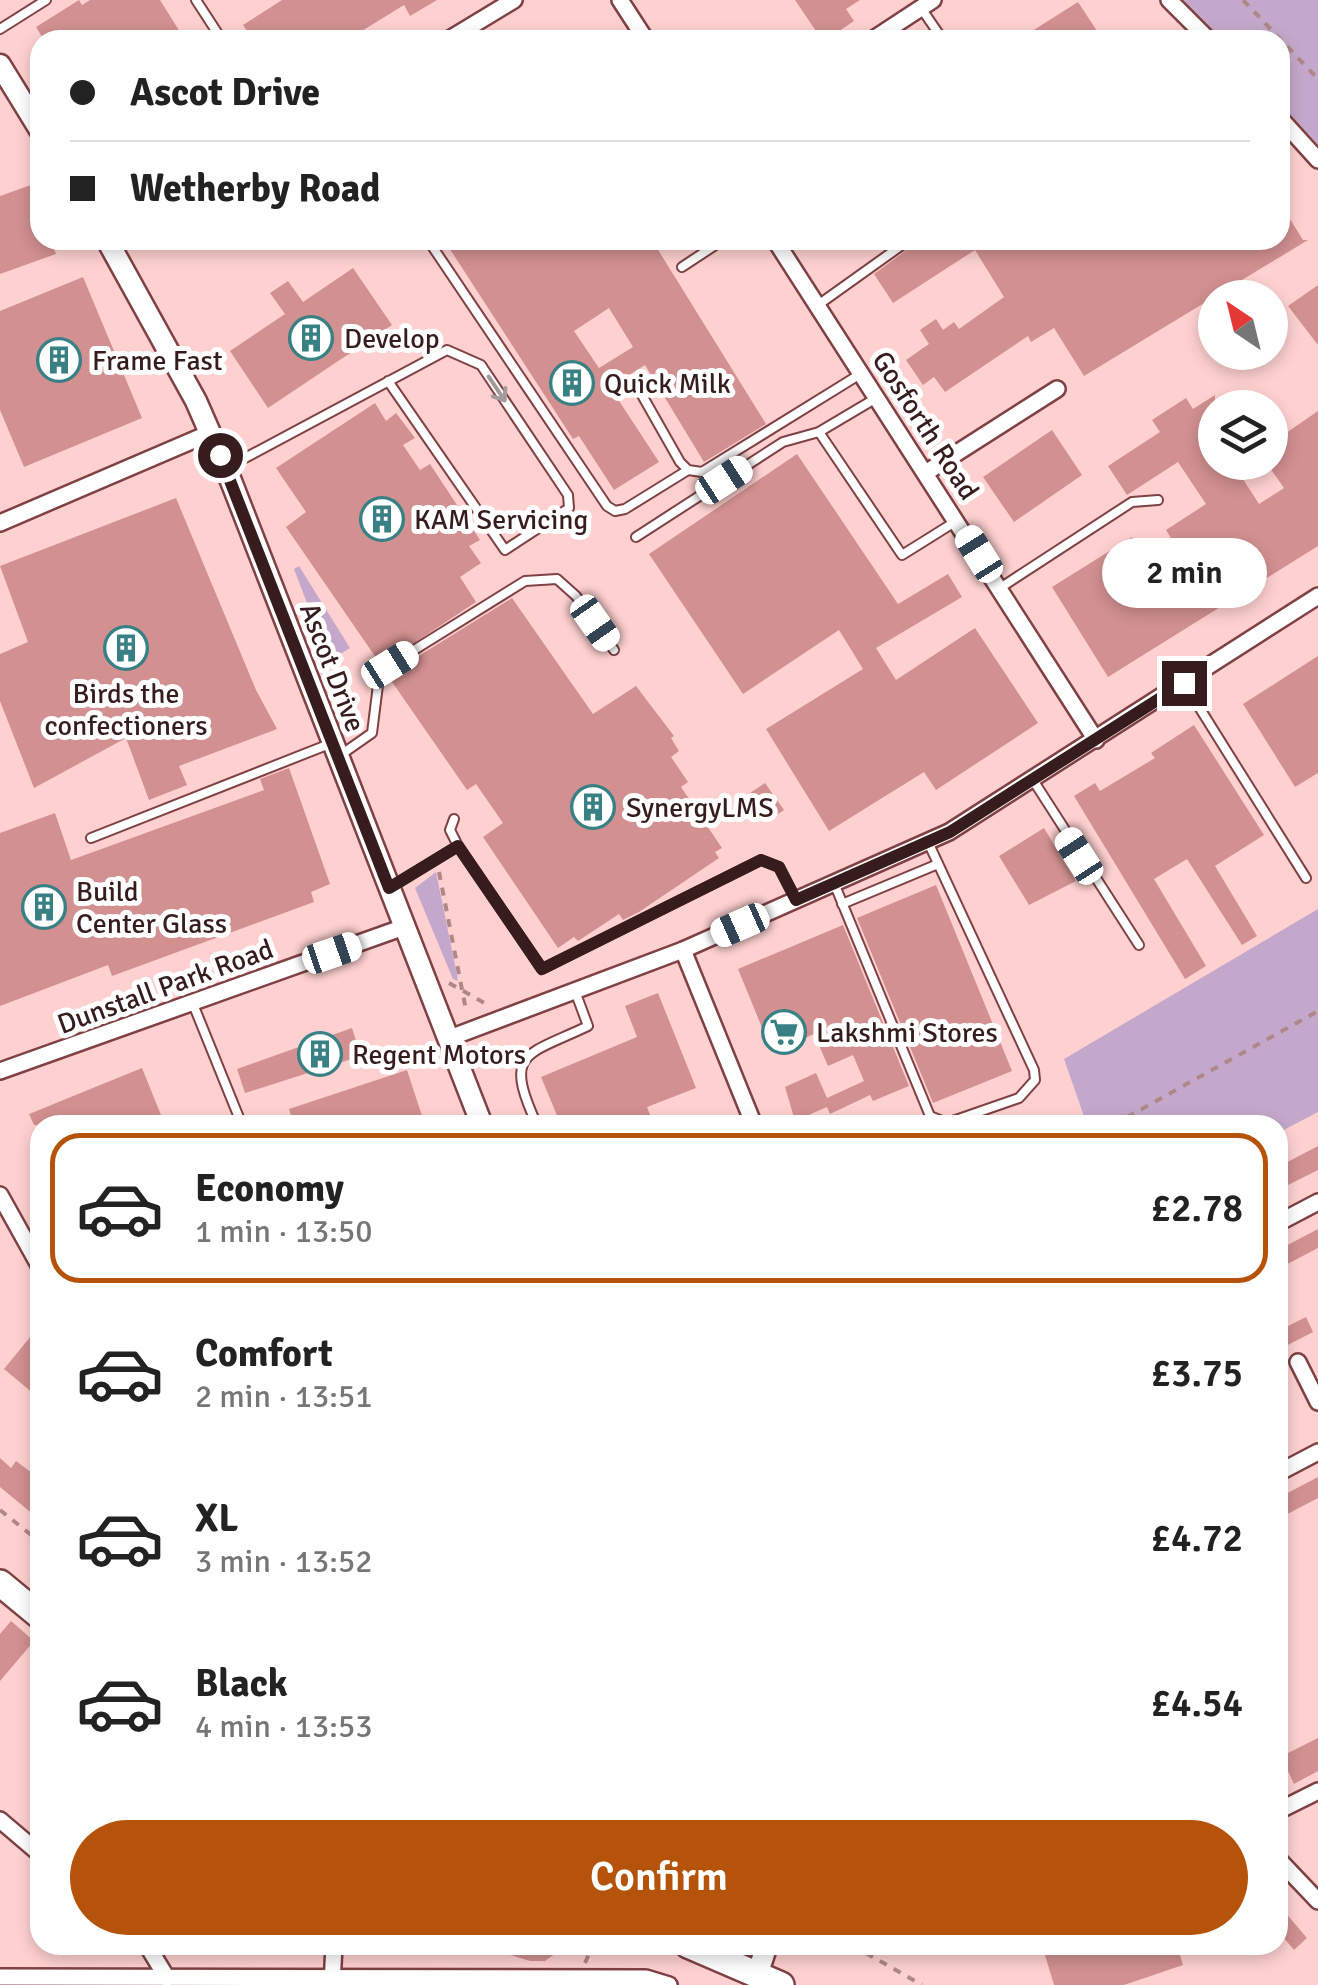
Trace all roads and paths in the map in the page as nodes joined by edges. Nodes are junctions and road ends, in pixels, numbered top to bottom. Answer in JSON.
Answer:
{"nodes":[{"id":1,"x":46,"y":0,"type":"edge"},
{"id":2,"x":196,"y":0,"type":"edge"},
{"id":3,"x":514,"y":0,"type":"edge"},
{"id":4,"x":620,"y":0,"type":"edge"},
{"id":5,"x":1169,"y":0,"type":"edge"},
{"id":6,"x":1243,"y":0,"type":"edge"},
{"id":7,"x":927,"y":4,"type":"edge"},
{"id":8,"x":0,"y":29,"type":"edge"},
{"id":9,"x":216,"y":30,"type":"edge"},
{"id":10,"x":464,"y":30,"type":"edge"},
{"id":11,"x":640,"y":30,"type":"edge"},
{"id":12,"x":887,"y":30,"type":"edge"},
{"id":13,"x":939,"y":30,"type":"edge"},
{"id":14,"x":1199,"y":30,"type":"edge"},
{"id":15,"x":1271,"y":30,"type":"edge"},
{"id":16,"x":1290,"y":50,"type":"edge"},
{"id":17,"x":3,"y":77,"type":"edge"},
{"id":18,"x":1318,"y":79,"type":"edge"},
{"id":19,"x":30,"y":116,"type":"edge"},
{"id":20,"x":1290,"y":129,"type":"edge"},
{"id":21,"x":1318,"y":160,"type":"edge"},
{"id":22,"x":116,"y":250,"type":"edge"},
{"id":23,"x":435,"y":250,"type":"edge"},
{"id":24,"x":708,"y":250,"type":"edge"},
{"id":25,"x":782,"y":250,"type":"edge"},
{"id":26,"x":894,"y":250,"type":"edge"},
{"id":27,"x":682,"y":267,"type":"dead end"},
{"id":28,"x":818,"y":305,"type":"junction"},
{"id":29,"x":862,"y":373,"type":"junction"},
{"id":30,"x":388,"y":381,"type":"junction"},
{"id":31,"x":634,"y":381,"type":"dead end"},
{"id":32,"x":1057,"y":389,"type":"dead end"},
{"id":33,"x":878,"y":397,"type":"junction"},
{"id":34,"x":819,"y":432,"type":"junction"},
{"id":35,"x":210,"y":433,"type":"junction"},
{"id":36,"x":222,"y":461,"type":"junction"},
{"id":37,"x":688,"y":470,"type":"junction"},
{"id":38,"x":928,"y":472,"type":"junction"},
{"id":39,"x":1158,"y":500,"type":"dead end"},
{"id":40,"x":958,"y":520,"type":"junction"},
{"id":41,"x":0,"y":523,"type":"edge"},
{"id":42,"x":636,"y":536,"type":"dead end"},
{"id":43,"x":1000,"y":588,"type":"junction"},
{"id":44,"x":1318,"y":596,"type":"edge"},
{"id":45,"x":614,"y":650,"type":"dead end"},
{"id":46,"x":1184,"y":683,"type":"junction"},
{"id":47,"x":1096,"y":740,"type":"junction"},
{"id":48,"x":335,"y":750,"type":"junction"},
{"id":49,"x":1033,"y":780,"type":"junction"},
{"id":50,"x":454,"y":819,"type":"dead end"},
{"id":51,"x":91,"y":838,"type":"dead end"},
{"id":52,"x":928,"y":842,"type":"junction"},
{"id":53,"x":458,"y":846,"type":"junction"},
{"id":54,"x":433,"y":862,"type":"junction"},
{"id":55,"x":938,"y":864,"type":"junction"},
{"id":56,"x":1306,"y":878,"type":"dead end"},
{"id":57,"x":834,"y":884,"type":"junction"},
{"id":58,"x":389,"y":888,"type":"junction"},
{"id":59,"x":796,"y":900,"type":"junction"},
{"id":60,"x":842,"y":904,"type":"junction"},
{"id":61,"x":404,"y":928,"type":"junction"},
{"id":62,"x":1139,"y":946,"type":"dead end"},
{"id":63,"x":683,"y":950,"type":"junction"},
{"id":64,"x":449,"y":982,"type":"dead end"},
{"id":65,"x":461,"y":988,"type":"junction"},
{"id":66,"x":574,"y":988,"type":"junction"},
{"id":67,"x":193,"y":1004,"type":"junction"},
{"id":68,"x":466,"y":1010,"type":"dead end"},
{"id":69,"x":1318,"y":1011,"type":"edge"},
{"id":70,"x":496,"y":1019,"type":"junction"},
{"id":71,"x":447,"y":1039,"type":"junction"},
{"id":72,"x":0,"y":1071,"type":"edge"},
{"id":73,"x":238,"y":1115,"type":"edge"},
{"id":74,"x":478,"y":1115,"type":"edge"},
{"id":75,"x":533,"y":1115,"type":"edge"},
{"id":76,"x":750,"y":1115,"type":"edge"},
{"id":77,"x":930,"y":1115,"type":"edge"},
{"id":78,"x":971,"y":1115,"type":"edge"},
{"id":79,"x":1131,"y":1115,"type":"edge"},
{"id":80,"x":0,"y":1195,"type":"edge"},
{"id":81,"x":1318,"y":1202,"type":"edge"},
{"id":82,"x":1288,"y":1218,"type":"edge"},
{"id":83,"x":30,"y":1249,"type":"edge"},
{"id":84,"x":1306,"y":1365,"type":"edge"},
{"id":85,"x":1318,"y":1402,"type":"edge"},
{"id":86,"x":1318,"y":1452,"type":"edge"},
{"id":87,"x":1288,"y":1468,"type":"edge"},
{"id":88,"x":0,"y":1510,"type":"edge"},
{"id":89,"x":30,"y":1534,"type":"edge"},
{"id":90,"x":4,"y":1594,"type":"edge"},
{"id":91,"x":30,"y":1610,"type":"edge"},
{"id":92,"x":1318,"y":1791,"type":"edge"},
{"id":93,"x":1288,"y":1806,"type":"edge"},
{"id":94,"x":0,"y":1820,"type":"edge"},
{"id":95,"x":30,"y":1846,"type":"edge"},
{"id":96,"x":1288,"y":1870,"type":"edge"},
{"id":97,"x":1318,"y":1901,"type":"edge"},
{"id":98,"x":151,"y":1955,"type":"edge"},
{"id":99,"x":333,"y":1955,"type":"edge"},
{"id":100,"x":711,"y":1955,"type":"edge"},
{"id":101,"x":768,"y":1955,"type":"edge"},
{"id":102,"x":870,"y":1955,"type":"edge"},
{"id":103,"x":0,"y":1977,"type":"edge"},
{"id":104,"x":160,"y":1980,"type":"edge"},
{"id":105,"x":332,"y":1980,"type":"edge"},
{"id":106,"x":769,"y":1980,"type":"edge"},
{"id":107,"x":507,"y":1983,"type":"edge"},
{"id":108,"x":668,"y":1985,"type":"edge"},
{"id":109,"x":922,"y":1985,"type":"edge"}],
"edges":[{"from":1,"to":8,"type":"lane"},
{"from":2,"to":9,"type":"lane"},
{"from":3,"to":10,"type":"street"},
{"from":4,"to":11,"type":"street"},
{"from":5,"to":14,"type":"street"},
{"from":6,"to":15,"type":"path"},
{"from":7,"to":12,"type":"street"},
{"from":7,"to":13,"type":"lane"},
{"from":16,"to":18,"type":"path"},
{"from":17,"to":19,"type":"street"},
{"from":20,"to":21,"type":"street"},
{"from":22,"to":35,"type":"street","name":"Ascot Drive"},
{"from":23,"to":37,"type":"lane"},
{"from":24,"to":27,"type":"lane"},
{"from":25,"to":28,"type":"street","name":"Gosforth Road"},
{"from":26,"to":28,"type":"lane"},
{"from":28,"to":29,"type":"street","name":"Gosforth Road"},
{"from":29,"to":33,"type":"street","name":"Gosforth Road"},
{"from":29,"to":37,"type":"lane"},
{"from":30,"to":30,"type":"lane","one_way":true},
{"from":30,"to":36,"type":"lane"},
{"from":31,"to":37,"type":"lane"},
{"from":32,"to":38,"type":"street"},
{"from":33,"to":34,"type":"lane"},
{"from":33,"to":38,"type":"street","name":"Gosforth Road"},
{"from":34,"to":40,"type":"lane"},
{"from":34,"to":42,"type":"lane"},
{"from":35,"to":36,"type":"street","name":"Ascot Drive"},
{"from":35,"to":41,"type":"street"},
{"from":36,"to":48,"type":"street","name":"Ascot Drive"},
{"from":38,"to":40,"type":"street","name":"Gosforth Road"},
{"from":39,"to":43,"type":"lane"},
{"from":40,"to":43,"type":"street","name":"Gosforth Road"},
{"from":43,"to":47,"type":"street","name":"Gosforth Road"},
{"from":44,"to":46,"type":"street"},
{"from":45,"to":48,"type":"lane"},
{"from":46,"to":47,"type":"street"},
{"from":46,"to":56,"type":"lane"},
{"from":47,"to":49,"type":"street"},
{"from":48,"to":51,"type":"lane"},
{"from":48,"to":58,"type":"street","name":"Ascot Drive"},
{"from":49,"to":52,"type":"street"},
{"from":49,"to":62,"type":"lane"},
{"from":50,"to":53,"type":"lane"},
{"from":52,"to":55,"type":"lane"},
{"from":52,"to":57,"type":"street"},
{"from":53,"to":54,"type":"lane"},
{"from":53,"to":59,"type":"lane"},
{"from":54,"to":58,"type":"lane"},
{"from":54,"to":65,"type":"path"},
{"from":55,"to":60,"type":"lane"},
{"from":55,"to":78,"type":"lane"},
{"from":57,"to":59,"type":"street"},
{"from":57,"to":60,"type":"lane"},
{"from":58,"to":61,"type":"street","name":"Ascot Drive"},
{"from":59,"to":63,"type":"street"},
{"from":60,"to":77,"type":"lane"},
{"from":61,"to":67,"type":"street","name":"Dunstall Park Road"},
{"from":61,"to":71,"type":"street","name":"Ascot Drive"},
{"from":63,"to":66,"type":"street"},
{"from":63,"to":76,"type":"street"},
{"from":64,"to":65,"type":"path"},
{"from":65,"to":68,"type":"path"},
{"from":65,"to":70,"type":"path"},
{"from":66,"to":70,"type":"street"},
{"from":66,"to":75,"type":"lane"},
{"from":67,"to":72,"type":"street","name":"Dunstall Park Road"},
{"from":67,"to":73,"type":"lane"},
{"from":69,"to":79,"type":"path"},
{"from":70,"to":71,"type":"street"},
{"from":71,"to":74,"type":"street","name":"Ascot Drive"},
{"from":80,"to":83,"type":"street"},
{"from":81,"to":82,"type":"street"},
{"from":84,"to":85,"type":"street"},
{"from":86,"to":87,"type":"street"},
{"from":88,"to":89,"type":"path"},
{"from":90,"to":91,"type":"main road"},
{"from":92,"to":93,"type":"street"},
{"from":94,"to":95,"type":"street"},
{"from":96,"to":97,"type":"street"},
{"from":98,"to":104,"type":"street"},
{"from":99,"to":105,"type":"street"},
{"from":100,"to":106,"type":"main road"},
{"from":101,"to":106,"type":"street"},
{"from":102,"to":109,"type":"path"},
{"from":103,"to":104,"type":"street"},
{"from":104,"to":105,"type":"street"},
{"from":105,"to":107,"type":"street"},
{"from":107,"to":108,"type":"street"}]}
